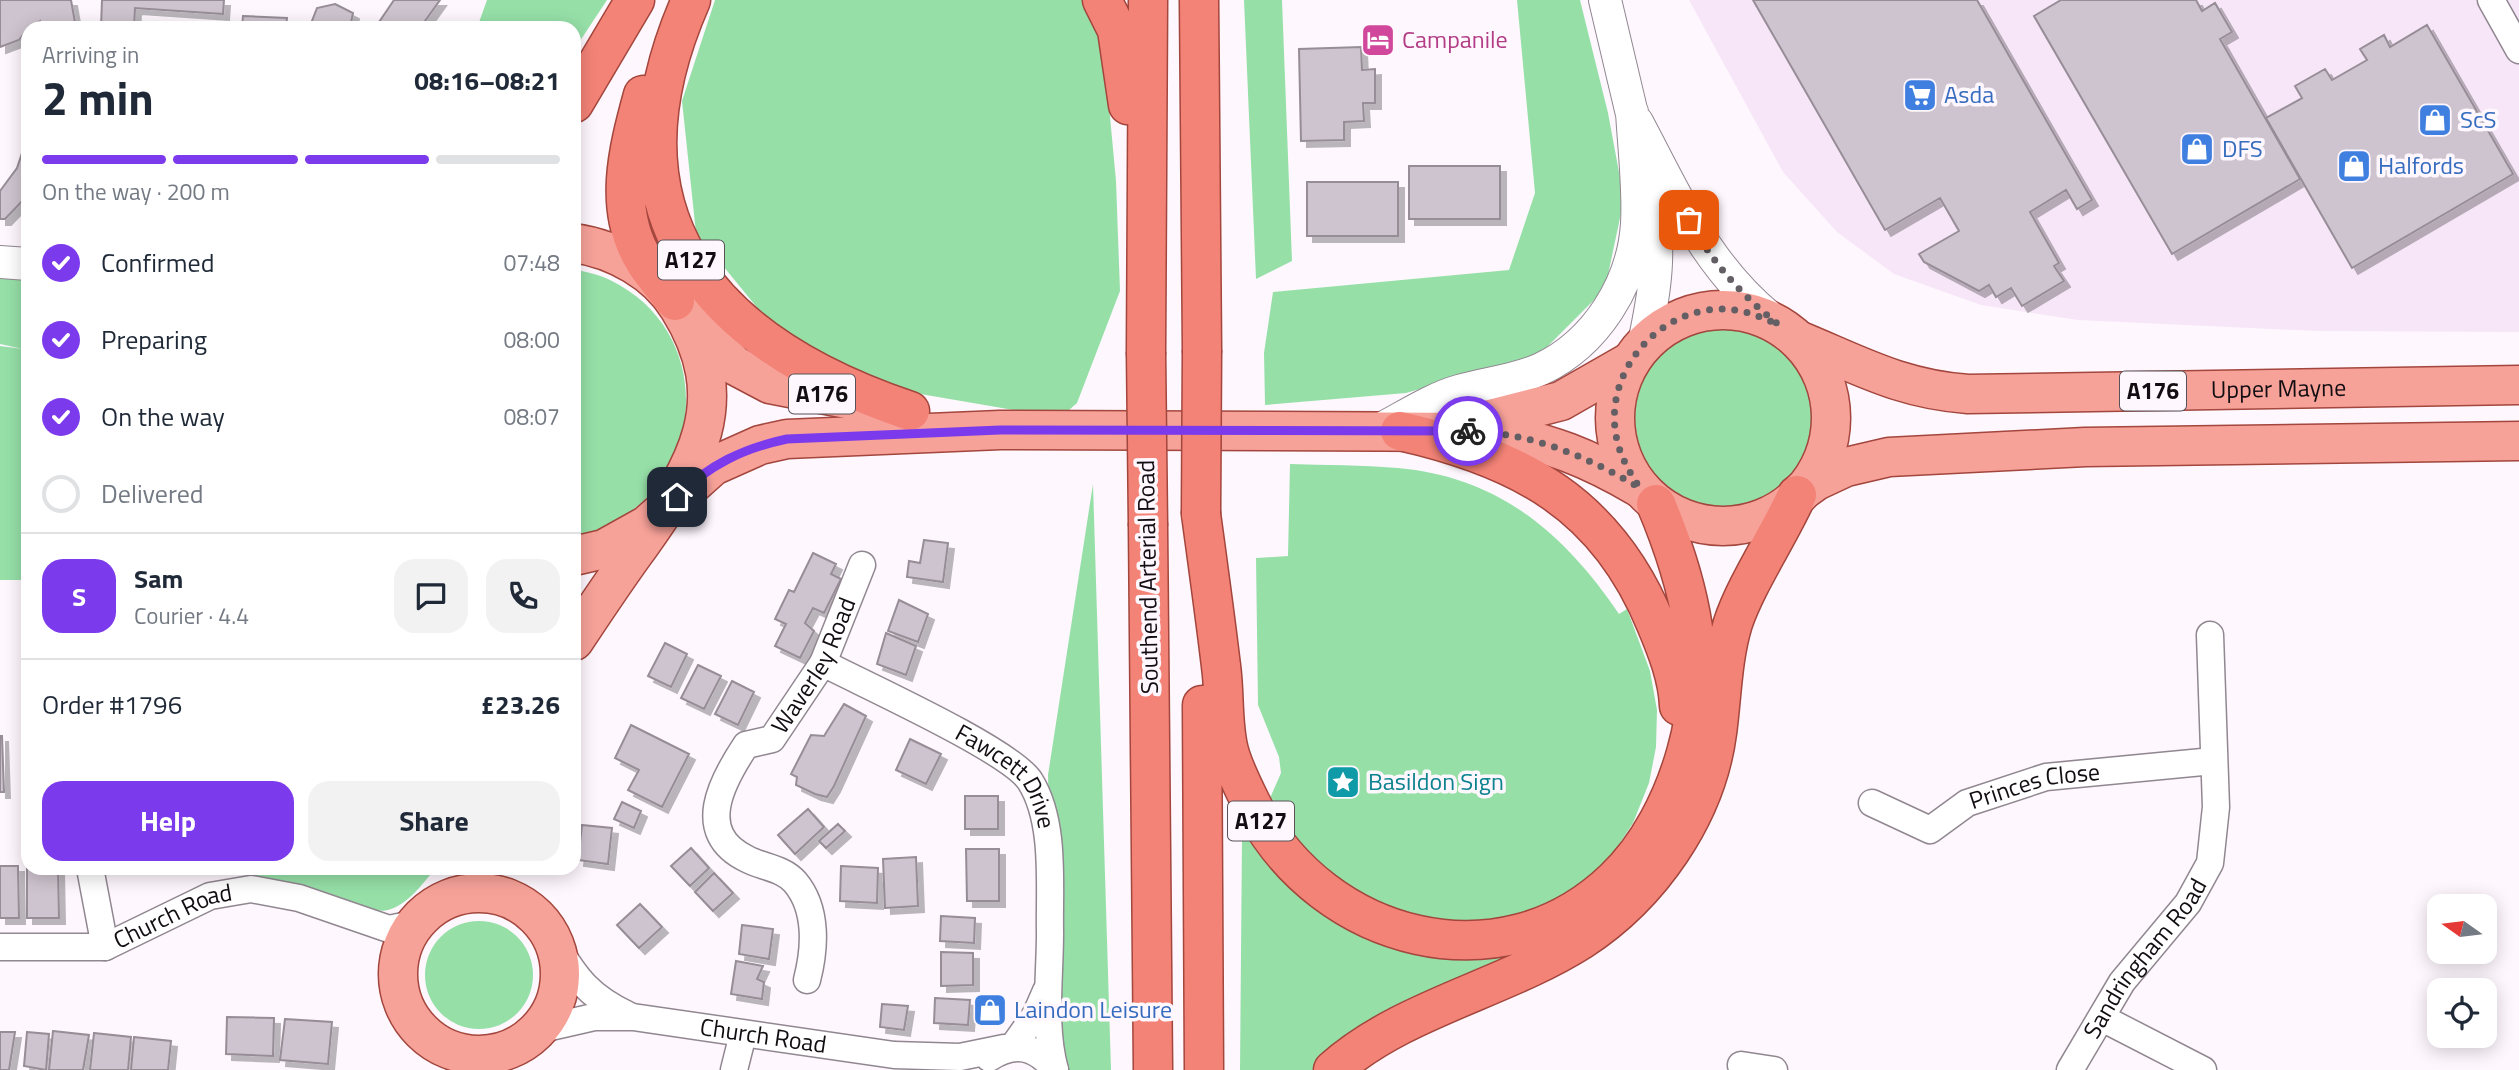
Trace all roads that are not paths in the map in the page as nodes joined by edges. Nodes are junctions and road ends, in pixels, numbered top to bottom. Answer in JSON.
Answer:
{"nodes":[{"id":1,"x":635,"y":0,"type":"edge"},
{"id":2,"x":674,"y":0,"type":"edge"},
{"id":3,"x":691,"y":0,"type":"edge"},
{"id":4,"x":1102,"y":0,"type":"edge"},
{"id":5,"x":1148,"y":0,"type":"edge"},
{"id":6,"x":1199,"y":0,"type":"edge"},
{"id":7,"x":1605,"y":0,"type":"edge"},
{"id":8,"x":2491,"y":0,"type":"edge"},
{"id":9,"x":2519,"y":50,"type":"edge"},
{"id":10,"x":581,"y":91,"type":"edge"},
{"id":11,"x":1632,"y":112,"type":"junction"},
{"id":12,"x":581,"y":245,"type":"edge"},
{"id":13,"x":0,"y":262,"type":"edge"},
{"id":14,"x":21,"y":264,"type":"edge"},
{"id":15,"x":675,"y":300,"type":"junction"},
{"id":16,"x":1788,"y":332,"type":"junction"},
{"id":17,"x":1146,"y":343,"type":"junction"},
{"id":18,"x":1637,"y":352,"type":"junction"},
{"id":19,"x":2519,"y":385,"type":"edge"},
{"id":20,"x":910,"y":411,"type":"junction"},
{"id":21,"x":1000,"y":430,"type":"junction"},
{"id":22,"x":1442,"y":430,"type":"junction"},
{"id":23,"x":1387,"y":432,"type":"junction"},
{"id":24,"x":2519,"y":441,"type":"edge"},
{"id":25,"x":1800,"y":493,"type":"junction"},
{"id":26,"x":1648,"y":496,"type":"junction"},
{"id":27,"x":665,"y":509,"type":"junction"},
{"id":28,"x":1201,"y":514,"type":"junction"},
{"id":29,"x":581,"y":554,"type":"edge"},
{"id":30,"x":862,"y":565,"type":"dead end"},
{"id":31,"x":581,"y":631,"type":"edge"},
{"id":32,"x":2210,"y":635,"type":"dead end"},
{"id":33,"x":823,"y":663,"type":"junction"},
{"id":34,"x":2213,"y":761,"type":"junction"},
{"id":35,"x":1668,"y":802,"type":"junction"},
{"id":36,"x":1872,"y":803,"type":"dead end"},
{"id":37,"x":91,"y":875,"type":"edge"},
{"id":38,"x":451,"y":875,"type":"edge"},
{"id":39,"x":509,"y":875,"type":"edge"},
{"id":40,"x":524,"y":905,"type":"junction"},
{"id":41,"x":422,"y":915,"type":"junction"},
{"id":42,"x":555,"y":943,"type":"junction"},
{"id":43,"x":0,"y":947,"type":"edge"},
{"id":44,"x":105,"y":947,"type":"junction"},
{"id":45,"x":1049,"y":980,"type":"junction"},
{"id":46,"x":807,"y":981,"type":"dead end"},
{"id":47,"x":633,"y":1017,"type":"junction"},
{"id":48,"x":2102,"y":1018,"type":"junction"},
{"id":49,"x":412,"y":1020,"type":"junction"},
{"id":50,"x":533,"y":1034,"type":"junction"},
{"id":51,"x":743,"y":1034,"type":"junction"},
{"id":52,"x":1008,"y":1048,"type":"junction"},
{"id":53,"x":894,"y":1055,"type":"junction"},
{"id":54,"x":1741,"y":1065,"type":"dead end"},
{"id":55,"x":422,"y":1070,"type":"edge"},
{"id":56,"x":493,"y":1070,"type":"edge"},
{"id":57,"x":734,"y":1070,"type":"edge"},
{"id":58,"x":926,"y":1070,"type":"edge"},
{"id":59,"x":980,"y":1070,"type":"edge"},
{"id":60,"x":1055,"y":1070,"type":"edge"},
{"id":61,"x":1153,"y":1070,"type":"edge"},
{"id":62,"x":1204,"y":1070,"type":"edge"},
{"id":63,"x":1333,"y":1070,"type":"edge"},
{"id":64,"x":1774,"y":1070,"type":"edge"},
{"id":65,"x":2070,"y":1070,"type":"edge"},
{"id":66,"x":2203,"y":1070,"type":"edge"}],
"edges":[{"from":1,"to":10,"type":"highway"},
{"from":2,"to":15,"type":"highway","number":"A127"},
{"from":3,"to":20,"type":"highway","number":"A127"},
{"from":4,"to":17,"type":"highway"},
{"from":5,"to":17,"type":"highway","name":"Southend Arterial Road"},
{"from":6,"to":28,"type":"highway","number":"A127","bridge":true},
{"from":7,"to":11,"type":"street"},
{"from":8,"to":9,"type":"street"},
{"from":11,"to":16,"type":"street"},
{"from":11,"to":18,"type":"street"},
{"from":11,"to":23,"type":"street"},
{"from":12,"to":15,"type":"main road"},
{"from":13,"to":14,"type":"street"},
{"from":15,"to":20,"type":"main road","number":"A176"},
{"from":15,"to":27,"type":"main road"},
{"from":16,"to":18,"type":"main road"},
{"from":16,"to":19,"type":"main road","name":"Upper Mayne","number":"A176"},
{"from":16,"to":25,"type":"main road"},
{"from":17,"to":61,"type":"highway","name":"Southend Arterial Road","bridge":true},
{"from":18,"to":22,"type":"main road","number":"A176"},
{"from":18,"to":26,"type":"main road"},
{"from":20,"to":21,"type":"main road","number":"A176"},
{"from":21,"to":23,"type":"main road","number":"A176"},
{"from":21,"to":27,"type":"main road","number":"A176"},
{"from":22,"to":23,"type":"main road","number":"A176"},
{"from":22,"to":26,"type":"main road","number":"A176"},
{"from":23,"to":35,"type":"highway","number":"A127"},
{"from":24,"to":25,"type":"main road","number":"A176"},
{"from":25,"to":26,"type":"main road"},
{"from":25,"to":63,"type":"highway"},
{"from":26,"to":35,"type":"highway","number":"A127"},
{"from":27,"to":29,"type":"main road"},
{"from":27,"to":31,"type":"main road","number":"A176"},
{"from":28,"to":35,"type":"highway","number":"A127"},
{"from":28,"to":62,"type":"highway","number":"A127"},
{"from":30,"to":33,"type":"street","name":"Waverley Road"},
{"from":32,"to":34,"type":"street","name":"Sandringham Road"},
{"from":33,"to":45,"type":"street","name":"Fawcett Drive"},
{"from":33,"to":46,"type":"street","name":"Waverley Road"},
{"from":34,"to":36,"type":"street","name":"Princes Close"},
{"from":34,"to":48,"type":"street","name":"Sandringham Road"},
{"from":37,"to":44,"type":"street"},
{"from":38,"to":41,"type":"main road"},
{"from":39,"to":40,"type":"main road"},
{"from":40,"to":41,"type":"main road"},
{"from":40,"to":42,"type":"main road"},
{"from":41,"to":44,"type":"street","name":"Church Road"},
{"from":41,"to":49,"type":"main road"},
{"from":42,"to":47,"type":"street","name":"Church Road"},
{"from":42,"to":50,"type":"main road"},
{"from":43,"to":44,"type":"street","name":"Church Road"},
{"from":45,"to":52,"type":"street"},
{"from":45,"to":60,"type":"street","name":"Fawcett Drive"},
{"from":47,"to":50,"type":"street","name":"Church Road"},
{"from":47,"to":51,"type":"street","name":"Church Road"},
{"from":48,"to":65,"type":"street","name":"Sandringham Road"},
{"from":48,"to":66,"type":"street"},
{"from":49,"to":50,"type":"main road"},
{"from":49,"to":55,"type":"main road"},
{"from":50,"to":56,"type":"main road"},
{"from":51,"to":53,"type":"street","name":"Church Road"},
{"from":51,"to":57,"type":"street"},
{"from":52,"to":53,"type":"street","name":"Church Road"},
{"from":52,"to":59,"type":"street"},
{"from":52,"to":60,"type":"street"},
{"from":53,"to":58,"type":"street","name":"Church Road"},
{"from":54,"to":64,"type":"street"}]}
